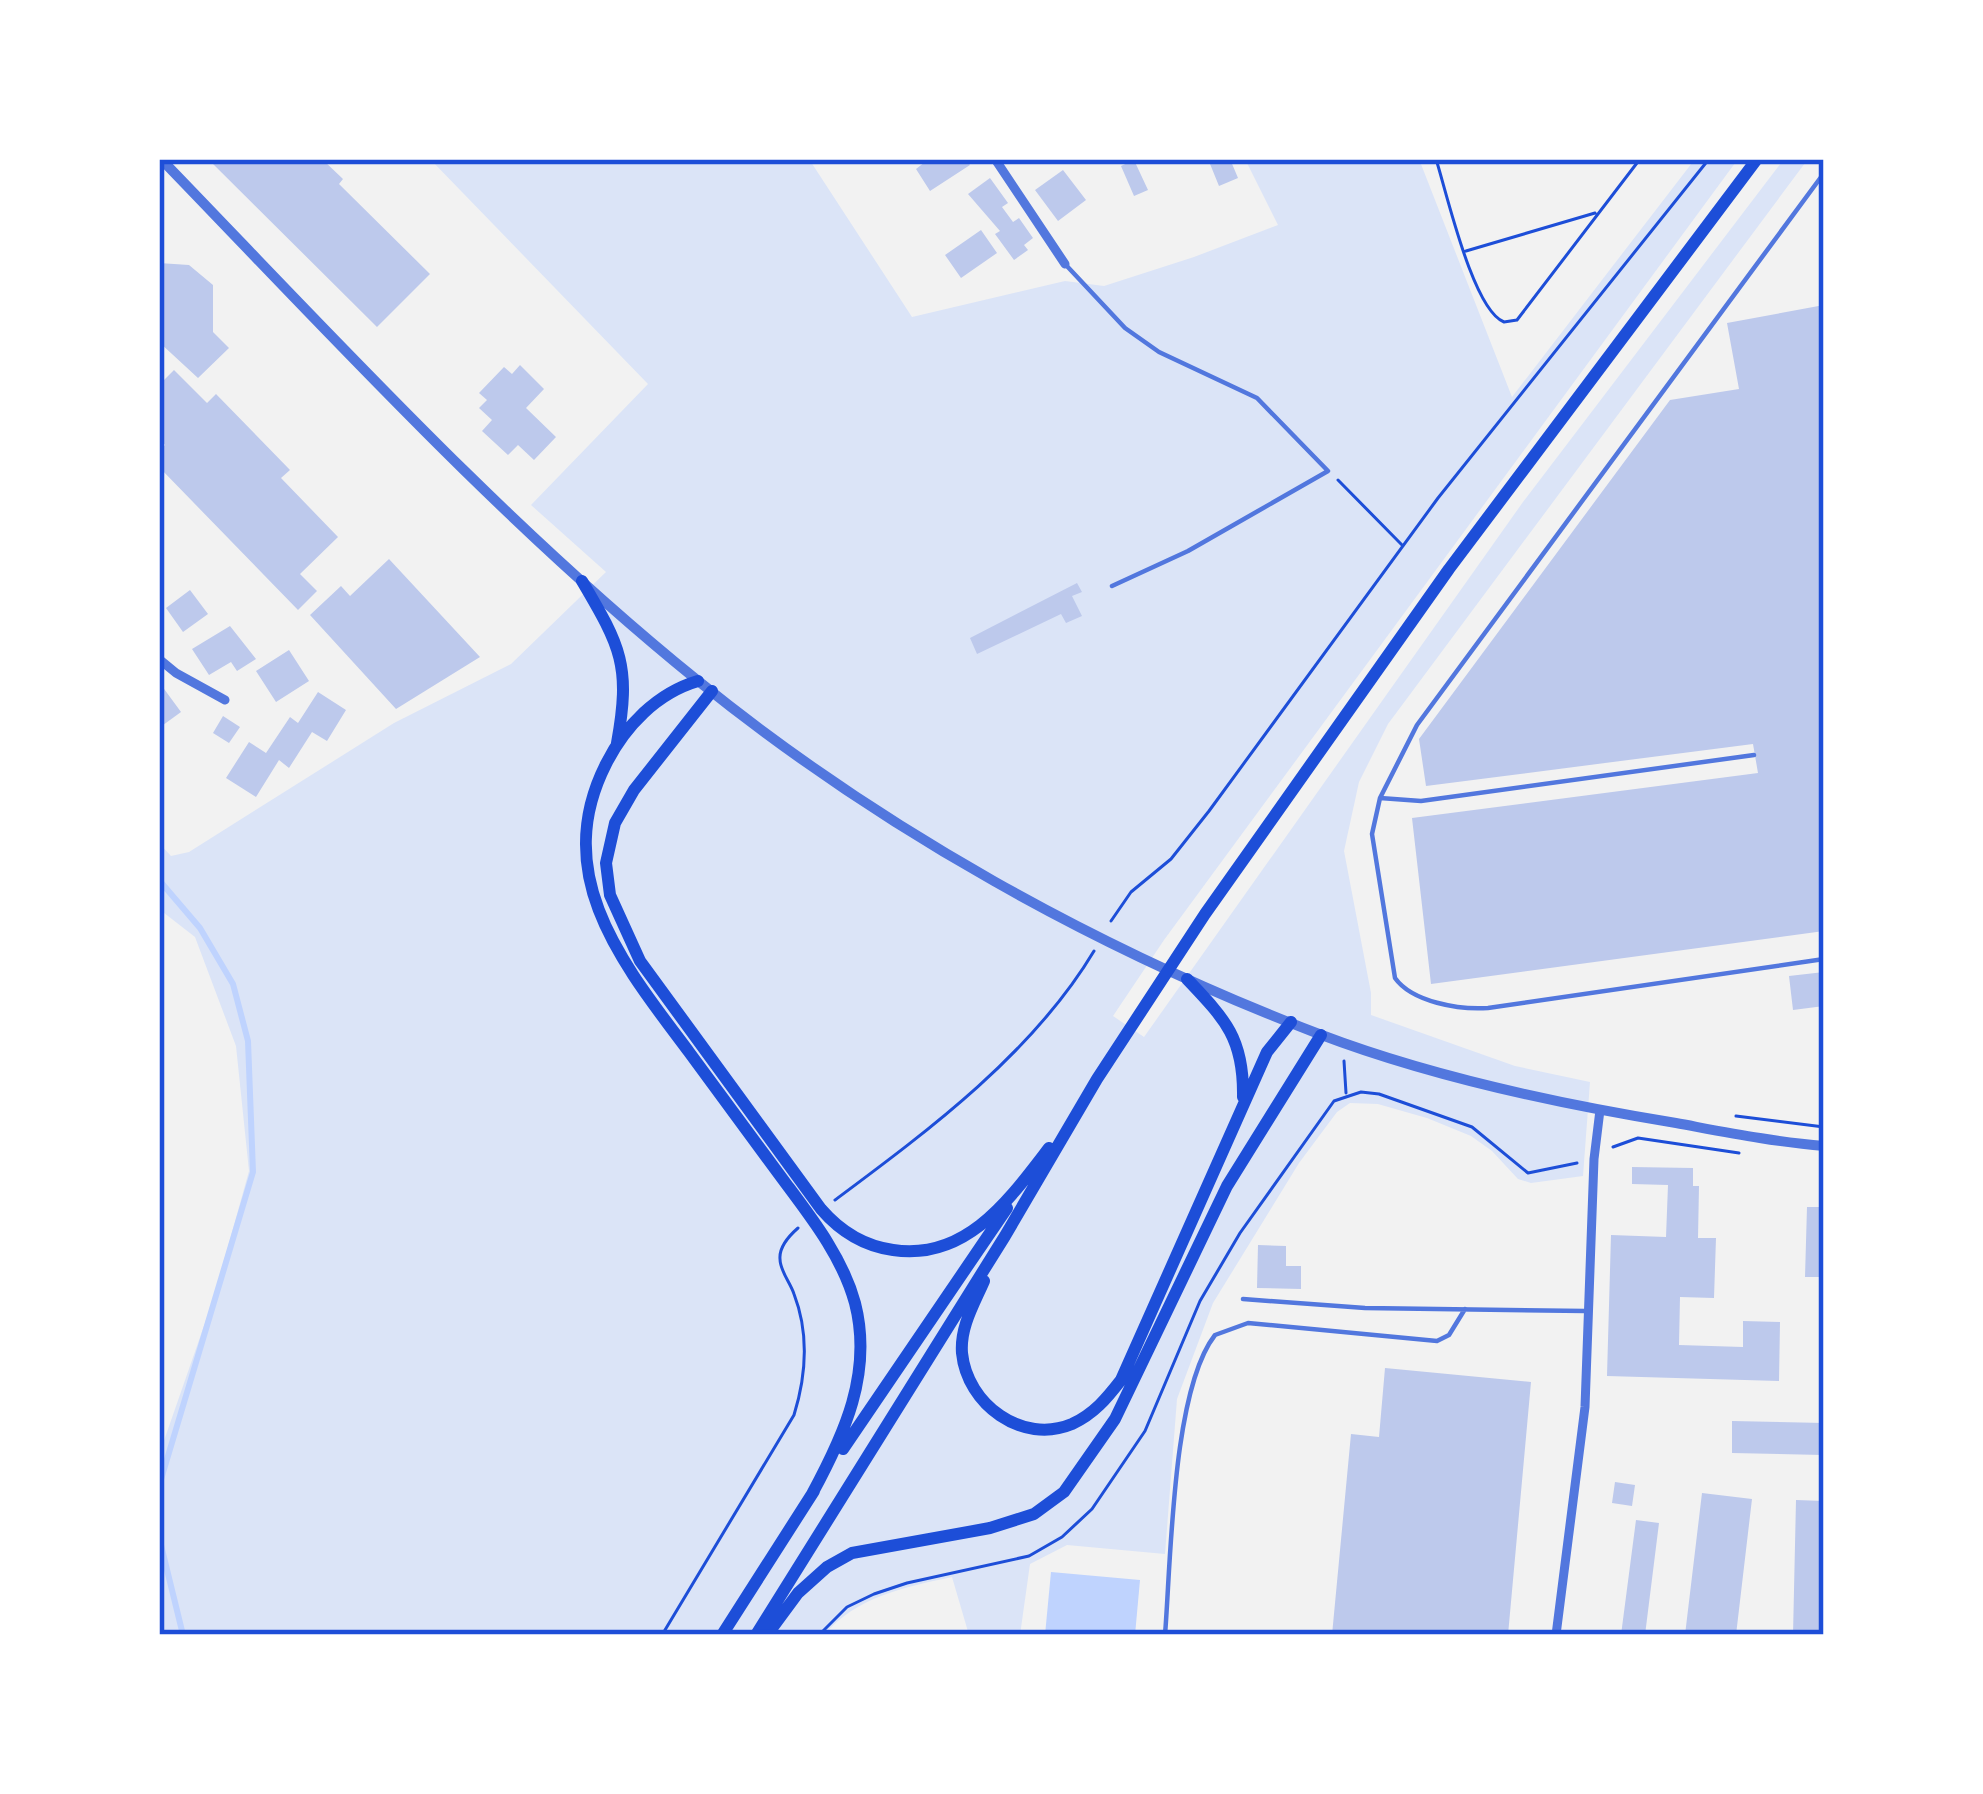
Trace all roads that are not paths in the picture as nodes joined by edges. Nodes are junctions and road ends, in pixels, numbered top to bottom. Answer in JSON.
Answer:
{"nodes":[{"id":1,"x":161,"y":159,"type":"edge"},
{"id":2,"x":994,"y":159,"type":"edge"},
{"id":3,"x":1756,"y":159,"type":"edge"},
{"id":4,"x":1824,"y":173,"type":"edge"},
{"id":5,"x":1065,"y":264,"type":"joint"},
{"id":6,"x":581,"y":581,"type":"junction"},
{"id":7,"x":1112,"y":586,"type":"dead end"},
{"id":8,"x":159,"y":659,"type":"edge"},
{"id":9,"x":698,"y":681,"type":"junction"},
{"id":10,"x":712,"y":691,"type":"junction"},
{"id":11,"x":225,"y":700,"type":"dead end"},
{"id":12,"x":617,"y":743,"type":"junction"},
{"id":13,"x":1754,"y":755,"type":"dead end"},
{"id":14,"x":1380,"y":798,"type":"junction"},
{"id":15,"x":1824,"y":959,"type":"edge"},
{"id":16,"x":1187,"y":979,"type":"junction"},
{"id":17,"x":1291,"y":1022,"type":"junction"},
{"id":18,"x":1321,"y":1035,"type":"junction"},
{"id":19,"x":1097,"y":1079,"type":"junction"},
{"id":20,"x":1243,"y":1103,"type":"junction"},
{"id":21,"x":1600,"y":1111,"type":"junction"},
{"id":22,"x":1824,"y":1146,"type":"edge"},
{"id":23,"x":1049,"y":1148,"type":"junction"},
{"id":24,"x":807,"y":1201,"type":"junction"},
{"id":25,"x":825,"y":1225,"type":"junction"},
{"id":26,"x":1005,"y":1236,"type":"junction"},
{"id":27,"x":1243,"y":1299,"type":"dead end"},
{"id":28,"x":1465,"y":1310,"type":"junction"},
{"id":29,"x":1591,"y":1311,"type":"junction"},
{"id":30,"x":812,"y":1494,"type":"junction"},
{"id":31,"x":722,"y":1635,"type":"edge"},
{"id":32,"x":756,"y":1635,"type":"edge"},
{"id":33,"x":767,"y":1635,"type":"edge"},
{"id":34,"x":1165,"y":1635,"type":"edge"},
{"id":35,"x":1556,"y":1635,"type":"edge"}],
"edges":[{"from":1,"to":6,"type":"street"},
{"from":2,"to":5,"type":"street"},
{"from":3,"to":19,"type":"main road"},
{"from":4,"to":14,"type":"lane"},
{"from":5,"to":7,"type":"lane"},
{"from":6,"to":9,"type":"street"},
{"from":6,"to":12,"type":"main road"},
{"from":8,"to":11,"type":"street"},
{"from":9,"to":10,"type":"street"},
{"from":9,"to":12,"type":"main road"},
{"from":10,"to":16,"type":"street"},
{"from":10,"to":24,"type":"main road"},
{"from":12,"to":24,"type":"main road"},
{"from":13,"to":14,"type":"lane"},
{"from":14,"to":15,"type":"lane"},
{"from":16,"to":17,"type":"street"},
{"from":16,"to":20,"type":"main road"},
{"from":17,"to":18,"type":"street"},
{"from":17,"to":20,"type":"main road"},
{"from":18,"to":21,"type":"street"},
{"from":18,"to":33,"type":"main road"},
{"from":19,"to":23,"type":"main road"},
{"from":19,"to":26,"type":"main road"},
{"from":20,"to":26,"type":"main road"},
{"from":21,"to":22,"type":"street"},
{"from":21,"to":29,"type":"street"},
{"from":23,"to":25,"type":"main road"},
{"from":23,"to":30,"type":"main road"},
{"from":24,"to":25,"type":"main road"},
{"from":25,"to":30,"type":"main road"},
{"from":26,"to":32,"type":"main road"},
{"from":27,"to":28,"type":"lane"},
{"from":28,"to":29,"type":"lane"},
{"from":28,"to":34,"type":"lane"},
{"from":29,"to":35,"type":"street"},
{"from":30,"to":31,"type":"main road"}]}
